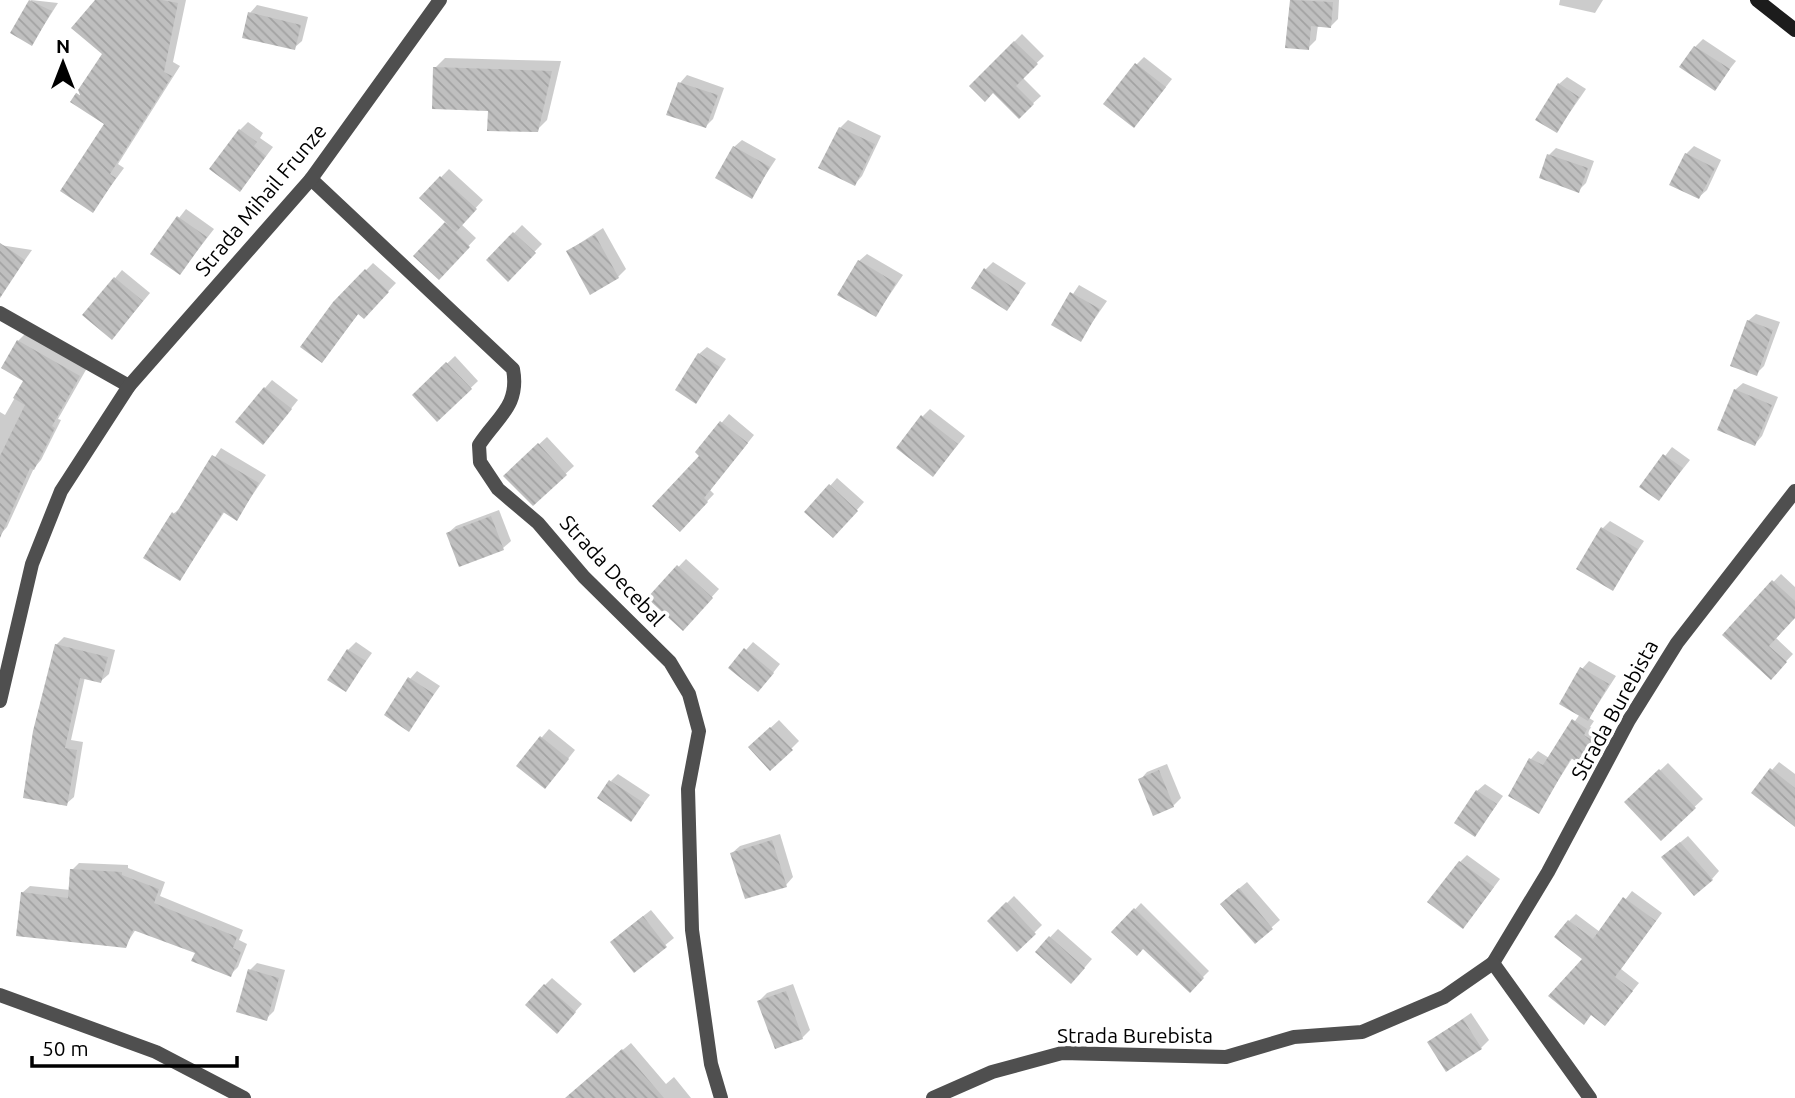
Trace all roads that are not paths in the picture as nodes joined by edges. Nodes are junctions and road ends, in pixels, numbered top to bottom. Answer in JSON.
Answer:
{"nodes":[{"id":1,"x":440,"y":0,"type":"edge"},
{"id":2,"x":1757,"y":0,"type":"edge"},
{"id":3,"x":1795,"y":30,"type":"edge"},
{"id":4,"x":311,"y":179,"type":"junction"},
{"id":5,"x":0,"y":313,"type":"edge"},
{"id":6,"x":129,"y":386,"type":"junction"},
{"id":7,"x":1795,"y":491,"type":"edge"},
{"id":8,"x":0,"y":701,"type":"edge"},
{"id":9,"x":1493,"y":963,"type":"junction"},
{"id":10,"x":0,"y":995,"type":"edge"},
{"id":11,"x":244,"y":1098,"type":"edge"},
{"id":12,"x":722,"y":1098,"type":"edge"},
{"id":13,"x":933,"y":1098,"type":"edge"},
{"id":14,"x":1590,"y":1098,"type":"edge"}],
"edges":[{"from":1,"to":4,"type":"street","name":"Strada Mihail Frunze"},
{"from":2,"to":3,"type":"main road"},
{"from":4,"to":6,"type":"street","name":"Strada Mihail Frunze"},
{"from":4,"to":12,"type":"street","name":"Strada Decebal"},
{"from":5,"to":6,"type":"street"},
{"from":6,"to":8,"type":"street","name":"Strada Mihail Frunze"},
{"from":7,"to":9,"type":"street","name":"Strada Burebista"},
{"from":9,"to":13,"type":"street","name":"Strada Burebista"},
{"from":9,"to":14,"type":"street"},
{"from":10,"to":11,"type":"street"}]}
